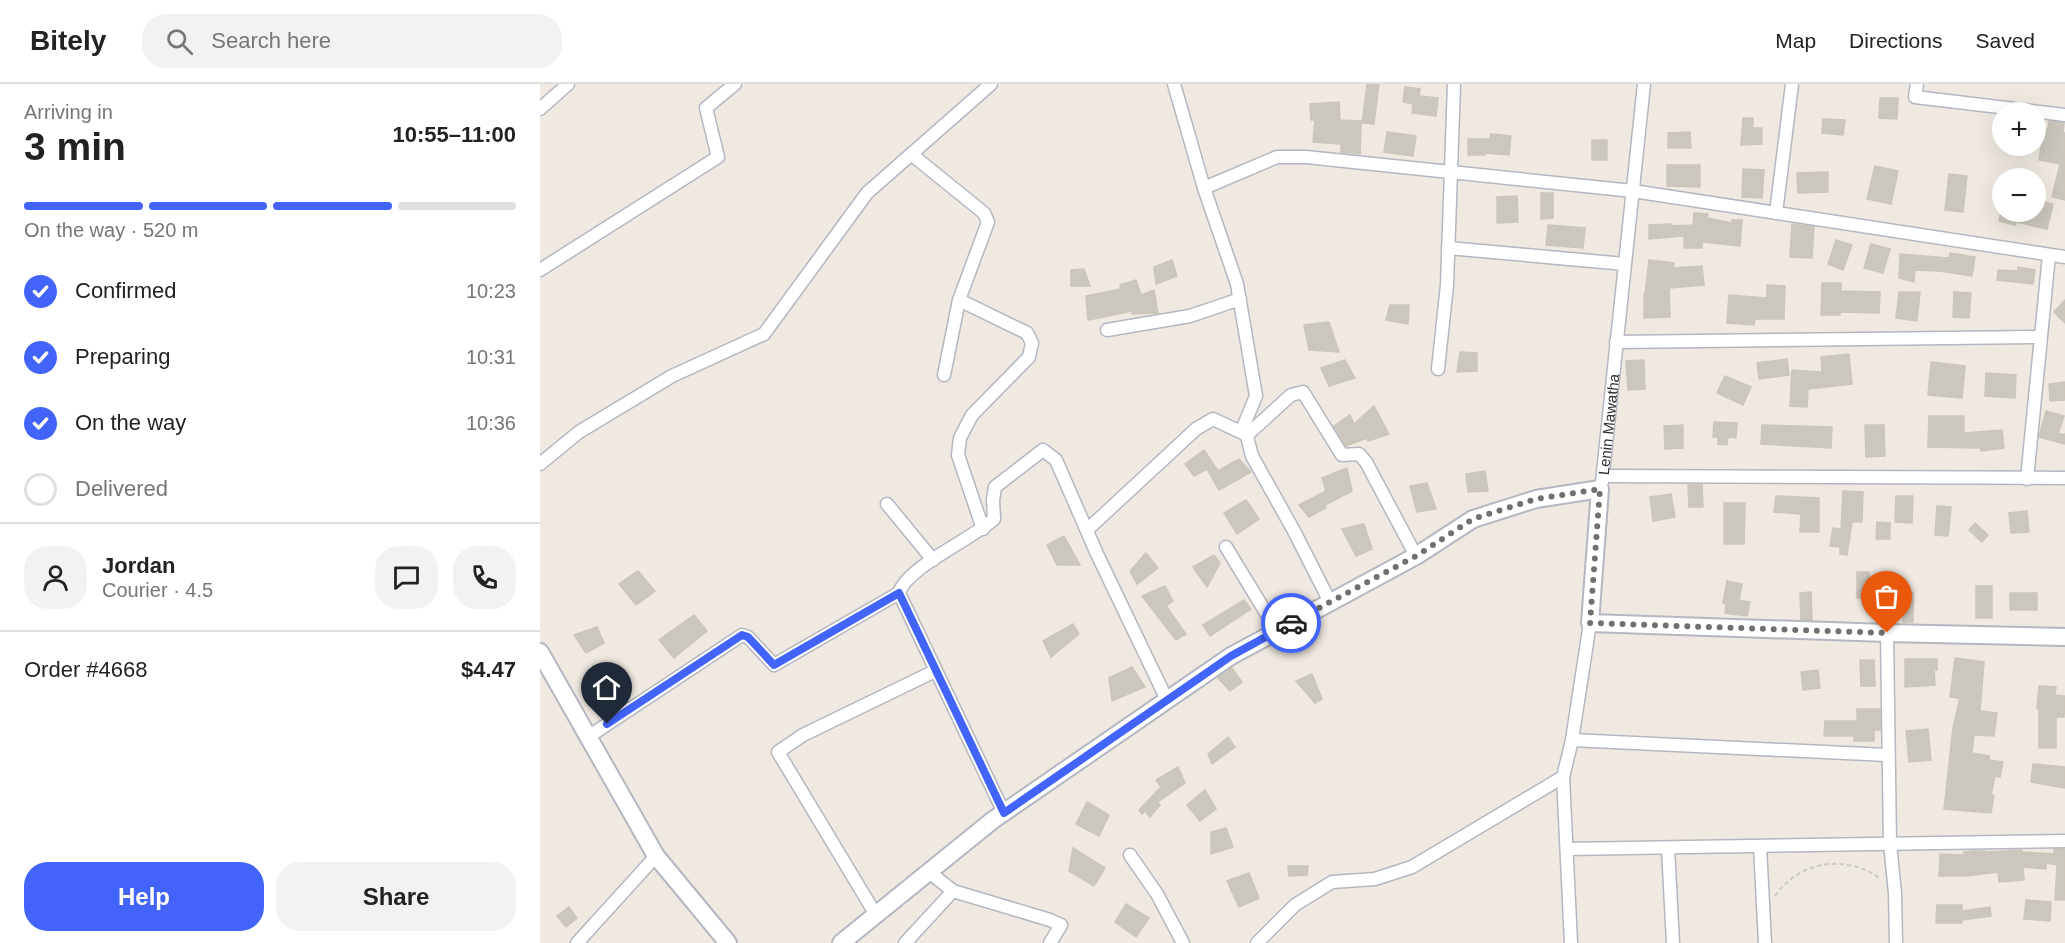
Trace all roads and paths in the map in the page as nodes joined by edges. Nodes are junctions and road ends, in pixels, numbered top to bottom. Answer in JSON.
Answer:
{"nodes":[{"id":1,"x":568,"y":84,"type":"edge"},
{"id":2,"x":735,"y":84,"type":"edge"},
{"id":3,"x":991,"y":84,"type":"edge"},
{"id":4,"x":1174,"y":84,"type":"edge"},
{"id":5,"x":1454,"y":84,"type":"edge"},
{"id":6,"x":1644,"y":84,"type":"edge"},
{"id":7,"x":1792,"y":84,"type":"edge"},
{"id":8,"x":1917,"y":84,"type":"edge"},
{"id":9,"x":540,"y":109,"type":"edge"},
{"id":10,"x":2065,"y":115,"type":"edge"},
{"id":11,"x":911,"y":154,"type":"junction"},
{"id":12,"x":1451,"y":173,"type":"junction"},
{"id":13,"x":1204,"y":188,"type":"junction"},
{"id":14,"x":1633,"y":191,"type":"junction"},
{"id":15,"x":1776,"y":213,"type":"junction"},
{"id":16,"x":1448,"y":248,"type":"junction"},
{"id":17,"x":2049,"y":255,"type":"junction"},
{"id":18,"x":2065,"y":258,"type":"edge"},
{"id":19,"x":1625,"y":264,"type":"junction"},
{"id":20,"x":540,"y":270,"type":"edge"},
{"id":21,"x":959,"y":300,"type":"junction"},
{"id":22,"x":1240,"y":300,"type":"junction"},
{"id":23,"x":1107,"y":330,"type":"dead end"},
{"id":24,"x":2040,"y":337,"type":"junction"},
{"id":25,"x":1616,"y":342,"type":"junction"},
{"id":26,"x":1438,"y":369,"type":"dead end"},
{"id":27,"x":944,"y":375,"type":"dead end"},
{"id":28,"x":1247,"y":435,"type":"junction"},
{"id":29,"x":540,"y":464,"type":"edge"},
{"id":30,"x":2065,"y":478,"type":"edge"},
{"id":31,"x":2027,"y":479,"type":"junction"},
{"id":32,"x":1602,"y":482,"type":"junction"},
{"id":33,"x":887,"y":504,"type":"dead end"},
{"id":34,"x":983,"y":529,"type":"junction"},
{"id":35,"x":1087,"y":530,"type":"junction"},
{"id":36,"x":1226,"y":547,"type":"dead end"},
{"id":37,"x":1416,"y":556,"type":"junction"},
{"id":38,"x":933,"y":560,"type":"junction"},
{"id":39,"x":899,"y":593,"type":"junction"},
{"id":40,"x":1330,"y":602,"type":"junction"},
{"id":41,"x":1590,"y":623,"type":"junction"},
{"id":42,"x":1277,"y":631,"type":"junction"},
{"id":43,"x":1887,"y":633,"type":"junction"},
{"id":44,"x":2065,"y":637,"type":"edge"},
{"id":45,"x":540,"y":652,"type":"edge"},
{"id":46,"x":935,"y":671,"type":"junction"},
{"id":47,"x":1167,"y":700,"type":"junction"},
{"id":48,"x":588,"y":737,"type":"junction"},
{"id":49,"x":1572,"y":740,"type":"junction"},
{"id":50,"x":1887,"y":755,"type":"junction"},
{"id":51,"x":1563,"y":777,"type":"junction"},
{"id":52,"x":1004,"y":813,"type":"junction"},
{"id":53,"x":2065,"y":841,"type":"edge"},
{"id":54,"x":1890,"y":844,"type":"junction"},
{"id":55,"x":1761,"y":846,"type":"junction"},
{"id":56,"x":1668,"y":848,"type":"junction"},
{"id":57,"x":1568,"y":849,"type":"junction"},
{"id":58,"x":1130,"y":855,"type":"dead end"},
{"id":59,"x":656,"y":856,"type":"junction"},
{"id":60,"x":929,"y":872,"type":"junction"},
{"id":61,"x":1888,"y":884,"type":"dead end"},
{"id":62,"x":953,"y":891,"type":"junction"},
{"id":63,"x":1776,"y":896,"type":"dead end"},
{"id":64,"x":876,"y":915,"type":"junction"},
{"id":65,"x":577,"y":943,"type":"edge"},
{"id":66,"x":728,"y":943,"type":"edge"},
{"id":67,"x":842,"y":943,"type":"edge"},
{"id":68,"x":905,"y":943,"type":"edge"},
{"id":69,"x":1050,"y":943,"type":"edge"},
{"id":70,"x":1183,"y":943,"type":"edge"},
{"id":71,"x":1257,"y":943,"type":"edge"},
{"id":72,"x":1571,"y":943,"type":"edge"},
{"id":73,"x":1673,"y":943,"type":"edge"},
{"id":74,"x":1765,"y":943,"type":"edge"},
{"id":75,"x":1896,"y":943,"type":"edge"}],
"edges":[{"from":1,"to":9,"type":"street"},
{"from":2,"to":20,"type":"street"},
{"from":3,"to":11,"type":"street"},
{"from":4,"to":13,"type":"street"},
{"from":5,"to":12,"type":"street"},
{"from":6,"to":14,"type":"street","name":"Lenin Mawatha"},
{"from":7,"to":15,"type":"street"},
{"from":8,"to":10,"type":"street"},
{"from":11,"to":21,"type":"street"},
{"from":11,"to":29,"type":"street"},
{"from":12,"to":13,"type":"street"},
{"from":12,"to":14,"type":"street"},
{"from":12,"to":16,"type":"street"},
{"from":13,"to":22,"type":"street"},
{"from":14,"to":15,"type":"street"},
{"from":14,"to":19,"type":"street","name":"Lenin Mawatha"},
{"from":15,"to":17,"type":"street"},
{"from":16,"to":19,"type":"street"},
{"from":16,"to":26,"type":"street"},
{"from":17,"to":18,"type":"street"},
{"from":17,"to":24,"type":"street"},
{"from":19,"to":25,"type":"street","name":"Lenin Mawatha"},
{"from":21,"to":27,"type":"street"},
{"from":21,"to":34,"type":"street"},
{"from":22,"to":23,"type":"street"},
{"from":22,"to":28,"type":"street"},
{"from":24,"to":25,"type":"street"},
{"from":24,"to":31,"type":"street"},
{"from":25,"to":32,"type":"street","name":"Lenin Mawatha"},
{"from":28,"to":35,"type":"street"},
{"from":28,"to":37,"type":"street"},
{"from":28,"to":40,"type":"street"},
{"from":30,"to":31,"type":"street"},
{"from":31,"to":32,"type":"street"},
{"from":32,"to":37,"type":"street"},
{"from":32,"to":41,"type":"street","name":"Lenin Mawatha"},
{"from":33,"to":38,"type":"street"},
{"from":34,"to":35,"type":"street"},
{"from":34,"to":38,"type":"street"},
{"from":35,"to":47,"type":"street"},
{"from":36,"to":42,"type":"street"},
{"from":37,"to":40,"type":"street"},
{"from":38,"to":39,"type":"street"},
{"from":39,"to":46,"type":"street"},
{"from":39,"to":48,"type":"street"},
{"from":40,"to":42,"type":"street"},
{"from":41,"to":43,"type":"street"},
{"from":41,"to":49,"type":"street","name":"Lenin Mawatha"},
{"from":42,"to":47,"type":"street"},
{"from":43,"to":44,"type":"street"},
{"from":43,"to":50,"type":"street"},
{"from":45,"to":48,"type":"street"},
{"from":46,"to":52,"type":"street"},
{"from":46,"to":64,"type":"street"},
{"from":47,"to":52,"type":"street"},
{"from":48,"to":59,"type":"street"},
{"from":49,"to":50,"type":"street"},
{"from":49,"to":51,"type":"street","name":"Lenin Mawatha"},
{"from":50,"to":54,"type":"street"},
{"from":51,"to":57,"type":"street","name":"Lenin Mawatha"},
{"from":51,"to":71,"type":"street"},
{"from":52,"to":60,"type":"street"},
{"from":53,"to":54,"type":"street"},
{"from":54,"to":55,"type":"street"},
{"from":54,"to":75,"type":"street"},
{"from":55,"to":56,"type":"street"},
{"from":55,"to":74,"type":"street"},
{"from":56,"to":57,"type":"street"},
{"from":56,"to":73,"type":"street"},
{"from":57,"to":72,"type":"street","name":"Lenin Mawatha"},
{"from":58,"to":70,"type":"street"},
{"from":59,"to":65,"type":"street"},
{"from":59,"to":66,"type":"street"},
{"from":60,"to":62,"type":"street"},
{"from":60,"to":64,"type":"street"},
{"from":61,"to":63,"type":"path"},
{"from":62,"to":68,"type":"street"},
{"from":62,"to":69,"type":"street"},
{"from":64,"to":67,"type":"street"}]}
